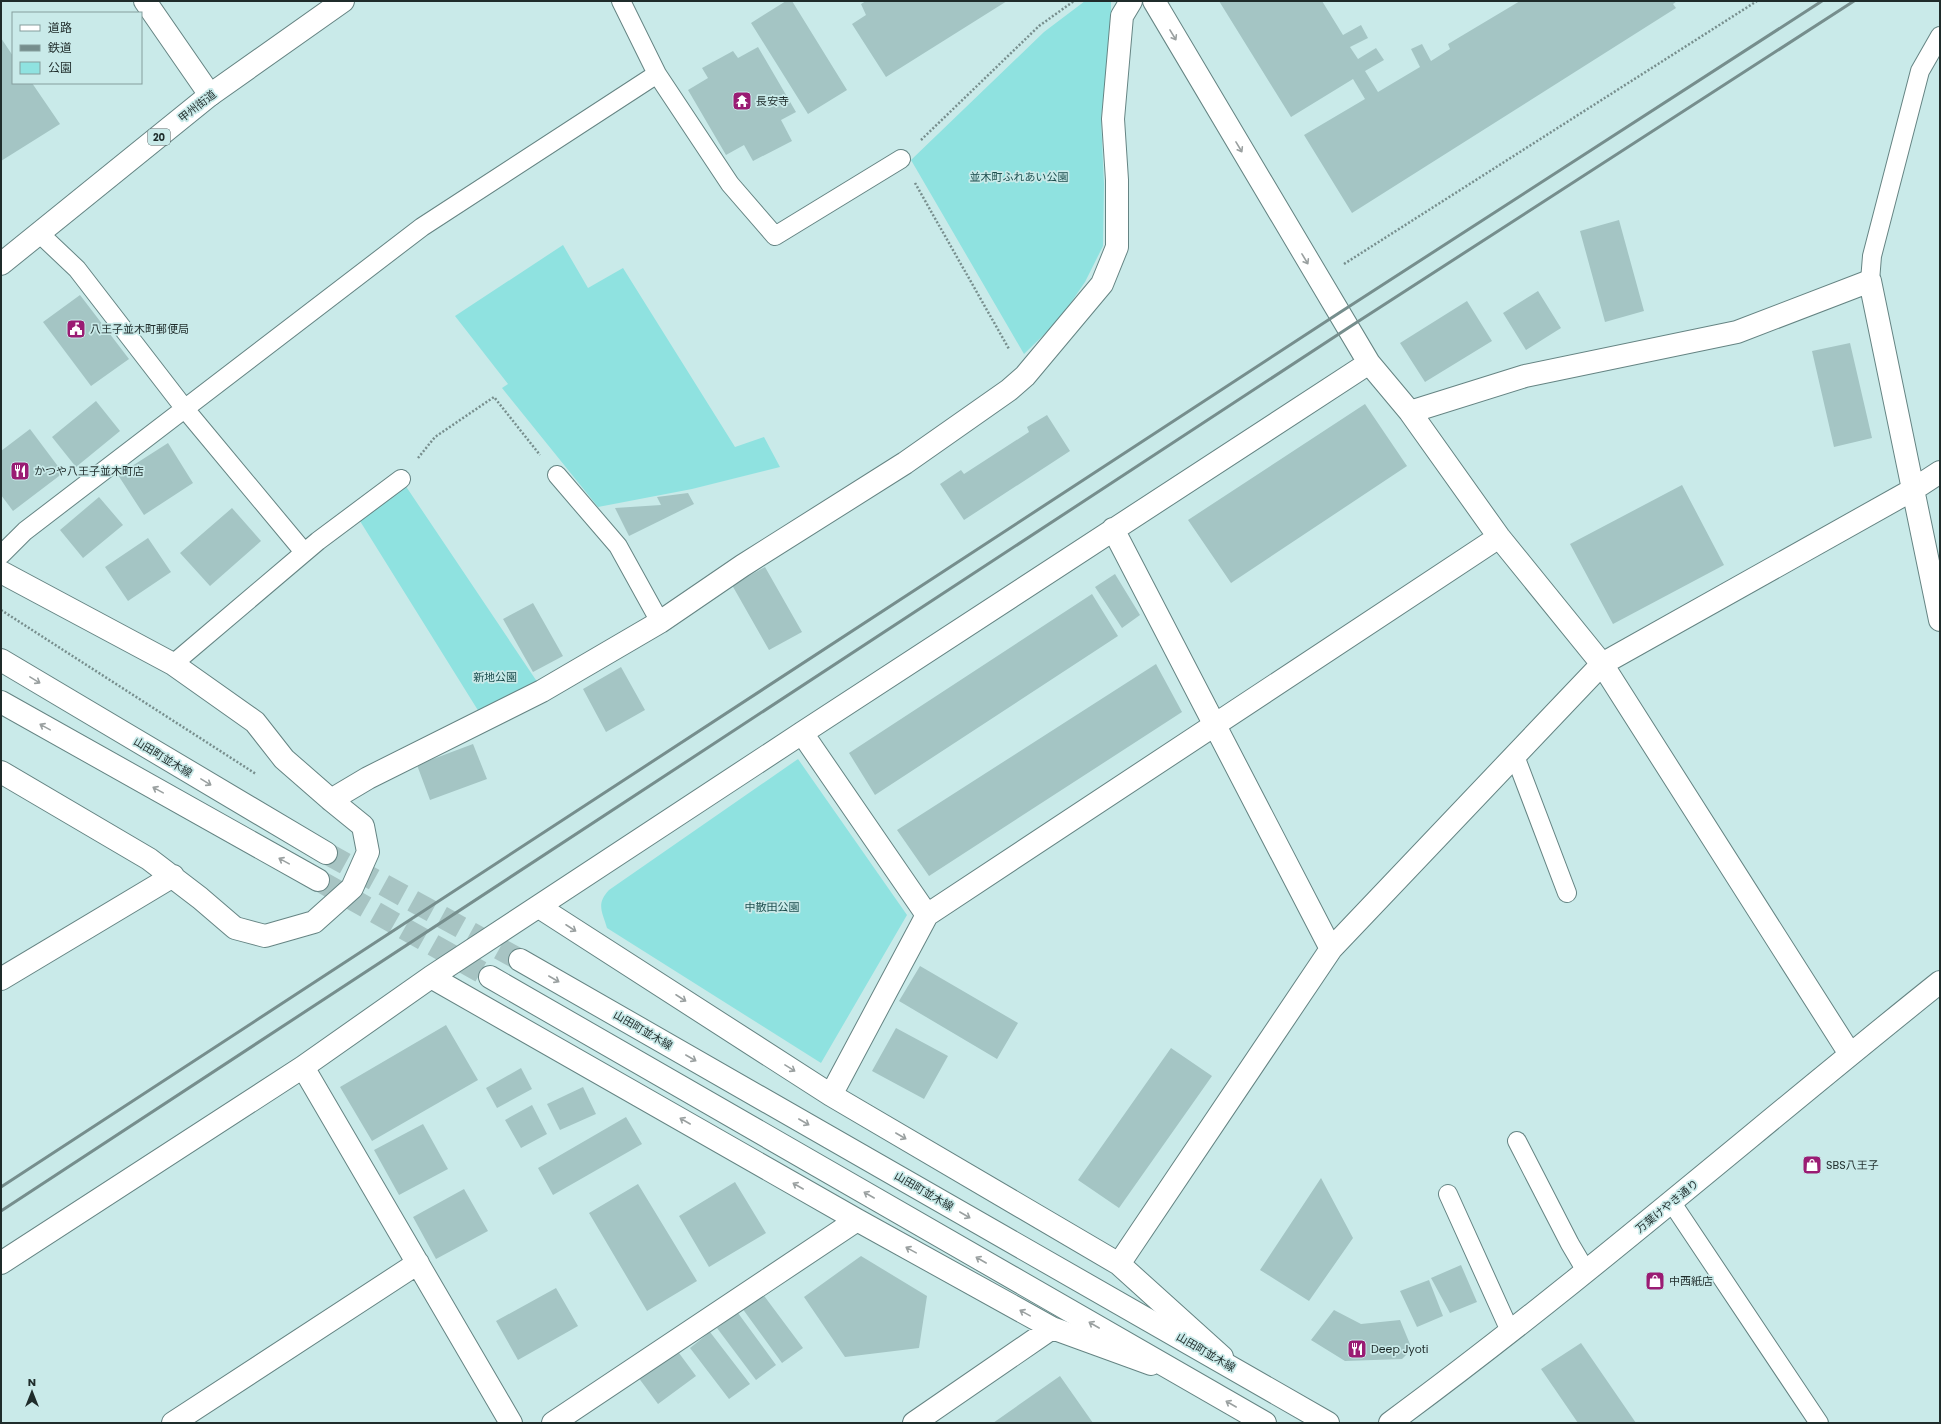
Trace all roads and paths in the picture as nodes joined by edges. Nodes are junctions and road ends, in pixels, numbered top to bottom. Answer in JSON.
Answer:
{"nodes":[{"id":1,"x":144,"y":1,"type":"edge"},
{"id":2,"x":343,"y":1,"type":"edge"},
{"id":3,"x":621,"y":1,"type":"edge"},
{"id":4,"x":1074,"y":1,"type":"edge"},
{"id":5,"x":1130,"y":1,"type":"edge"},
{"id":6,"x":1154,"y":1,"type":"edge"},
{"id":7,"x":1757,"y":1,"type":"edge"},
{"id":8,"x":1940,"y":36,"type":"edge"},
{"id":9,"x":1935,"y":61,"type":"edge"},
{"id":10,"x":658,"y":74,"type":"junction"},
{"id":11,"x":210,"y":96,"type":"junction"},
{"id":12,"x":901,"y":159,"type":"junction"},
{"id":13,"x":40,"y":233,"type":"junction"},
{"id":14,"x":1,"y":264,"type":"edge"},
{"id":15,"x":1318,"y":281,"type":"junction"},
{"id":16,"x":1870,"y":281,"type":"junction"},
{"id":17,"x":1369,"y":363,"type":"junction"},
{"id":18,"x":1025,"y":376,"type":"junction"},
{"id":19,"x":185,"y":409,"type":"junction"},
{"id":20,"x":1410,"y":412,"type":"junction"},
{"id":21,"x":1940,"y":472,"type":"edge"},
{"id":22,"x":557,"y":475,"type":"joint"},
{"id":23,"x":401,"y":479,"type":"joint"},
{"id":24,"x":1914,"y":489,"type":"junction"},
{"id":25,"x":1112,"y":529,"type":"junction"},
{"id":26,"x":1499,"y":537,"type":"junction"},
{"id":27,"x":304,"y":552,"type":"junction"},
{"id":28,"x":1,"y":555,"type":"edge"},
{"id":29,"x":1,"y":572,"type":"edge"},
{"id":30,"x":1,"y":610,"type":"edge"},
{"id":31,"x":1940,"y":620,"type":"edge"},
{"id":32,"x":660,"y":622,"type":"junction"},
{"id":33,"x":1,"y":660,"type":"edge"},
{"id":34,"x":173,"y":664,"type":"junction"},
{"id":35,"x":1602,"y":664,"type":"junction"},
{"id":36,"x":1,"y":702,"type":"edge"},
{"id":37,"x":1215,"y":726,"type":"junction"},
{"id":38,"x":802,"y":733,"type":"junction"},
{"id":39,"x":1515,"y":756,"type":"junction"},
{"id":40,"x":1,"y":772,"type":"edge"},
{"id":41,"x":260,"y":776,"type":"dead end"},
{"id":42,"x":331,"y":800,"type":"junction"},
{"id":43,"x":326,"y":853,"type":"tunnel mouth"},
{"id":44,"x":173,"y":876,"type":"junction"},
{"id":45,"x":318,"y":880,"type":"tunnel mouth"},
{"id":46,"x":1567,"y":893,"type":"dead end"},
{"id":47,"x":538,"y":907,"type":"junction"},
{"id":48,"x":927,"y":915,"type":"junction"},
{"id":49,"x":1331,"y":949,"type":"junction"},
{"id":50,"x":520,"y":960,"type":"tunnel mouth"},
{"id":51,"x":431,"y":977,"type":"junction"},
{"id":52,"x":490,"y":977,"type":"tunnel mouth"},
{"id":53,"x":1,"y":979,"type":"edge"},
{"id":54,"x":1940,"y":982,"type":"edge"},
{"id":55,"x":1850,"y":1054,"type":"junction"},
{"id":56,"x":303,"y":1067,"type":"junction"},
{"id":57,"x":831,"y":1095,"type":"junction"},
{"id":58,"x":1517,"y":1141,"type":"dead end"},
{"id":59,"x":1448,"y":1194,"type":"dead end"},
{"id":60,"x":1672,"y":1203,"type":"junction"},
{"id":61,"x":857,"y":1220,"type":"junction"},
{"id":62,"x":1,"y":1263,"type":"edge"},
{"id":63,"x":418,"y":1263,"type":"junction"},
{"id":64,"x":1119,"y":1264,"type":"junction"},
{"id":65,"x":1586,"y":1271,"type":"junction"},
{"id":66,"x":1052,"y":1328,"type":"junction"},
{"id":67,"x":1510,"y":1331,"type":"junction"},
{"id":68,"x":1235,"y":1369,"type":"junction"},
{"id":69,"x":1178,"y":1374,"type":"junction"},
{"id":70,"x":173,"y":1423,"type":"edge"},
{"id":71,"x":511,"y":1423,"type":"edge"},
{"id":72,"x":553,"y":1423,"type":"edge"},
{"id":73,"x":914,"y":1423,"type":"edge"},
{"id":74,"x":1265,"y":1423,"type":"edge"},
{"id":75,"x":1328,"y":1423,"type":"edge"},
{"id":76,"x":1390,"y":1423,"type":"edge"},
{"id":77,"x":1819,"y":1423,"type":"edge"}],
"edges":[{"from":1,"to":11,"type":"main road"},
{"from":2,"to":11,"type":"main road","name":"甲州街道","number":"20"},
{"from":3,"to":10,"type":"lane"},
{"from":4,"to":12,"type":"path"},
{"from":5,"to":18,"type":"main road"},
{"from":6,"to":15,"type":"main road","one_way":true},
{"from":7,"to":15,"type":"path"},
{"from":8,"to":9,"type":"lane"},
{"from":9,"to":16,"type":"lane"},
{"from":10,"to":12,"type":"lane"},
{"from":10,"to":19,"type":"lane"},
{"from":11,"to":13,"type":"main road","name":"甲州街道","number":"20"},
{"from":12,"to":18,"type":"path"},
{"from":13,"to":14,"type":"main road","name":"甲州街道","number":"20"},
{"from":13,"to":19,"type":"lane"},
{"from":15,"to":17,"type":"main road"},
{"from":16,"to":20,"type":"main road"},
{"from":16,"to":24,"type":"main road"},
{"from":17,"to":20,"type":"main road"},
{"from":17,"to":25,"type":"main road"},
{"from":18,"to":32,"type":"main road"},
{"from":19,"to":27,"type":"lane"},
{"from":19,"to":28,"type":"lane"},
{"from":20,"to":26,"type":"main road"},
{"from":21,"to":24,"type":"main road"},
{"from":22,"to":23,"type":"path"},
{"from":22,"to":32,"type":"lane"},
{"from":23,"to":27,"type":"lane"},
{"from":24,"to":31,"type":"main road"},
{"from":24,"to":35,"type":"main road"},
{"from":25,"to":37,"type":"main road"},
{"from":25,"to":38,"type":"main road"},
{"from":26,"to":35,"type":"main road"},
{"from":26,"to":37,"type":"main road"},
{"from":27,"to":34,"type":"lane"},
{"from":29,"to":34,"type":"main road"},
{"from":30,"to":41,"type":"path"},
{"from":32,"to":42,"type":"main road"},
{"from":33,"to":43,"type":"main road","name":"山田町並木線","one_way":true},
{"from":34,"to":42,"type":"main road"},
{"from":35,"to":39,"type":"main road"},
{"from":35,"to":55,"type":"main road"},
{"from":45,"to":36,"type":"main road","one_way":true},
{"from":37,"to":48,"type":"main road"},
{"from":37,"to":49,"type":"main road"},
{"from":38,"to":47,"type":"main road"},
{"from":38,"to":48,"type":"main road"},
{"from":39,"to":46,"type":"lane"},
{"from":39,"to":49,"type":"main road"},
{"from":40,"to":44,"type":"main road"},
{"from":42,"to":44,"type":"main road"},
{"from":44,"to":53,"type":"main road"},
{"from":47,"to":51,"type":"main road"},
{"from":47,"to":57,"type":"main road","one_way":true},
{"from":48,"to":57,"type":"main road"},
{"from":49,"to":64,"type":"main road"},
{"from":50,"to":68,"type":"main road","name":"山田町並木線","one_way":true},
{"from":51,"to":56,"type":"main road"},
{"from":61,"to":51,"type":"main road","one_way":true},
{"from":69,"to":52,"type":"main road","one_way":true},
{"from":54,"to":55,"type":"main road","name":"万葉けやき通り"},
{"from":55,"to":60,"type":"main road","name":"万葉けやき通り"},
{"from":56,"to":62,"type":"main road"},
{"from":56,"to":63,"type":"main road"},
{"from":57,"to":64,"type":"main road","one_way":true},
{"from":58,"to":65,"type":"lane"},
{"from":59,"to":67,"type":"lane"},
{"from":60,"to":65,"type":"main road","name":"万葉けやき通り"},
{"from":60,"to":77,"type":"lane"},
{"from":66,"to":61,"type":"main road","one_way":true},
{"from":61,"to":72,"type":"main road"},
{"from":63,"to":70,"type":"main road"},
{"from":63,"to":71,"type":"main road"},
{"from":64,"to":68,"type":"main road"},
{"from":65,"to":67,"type":"main road","name":"万葉けやき通り"},
{"from":66,"to":69,"type":"main road"},
{"from":66,"to":73,"type":"main road"},
{"from":67,"to":76,"type":"main road","name":"万葉けやき通り"},
{"from":68,"to":75,"type":"main road","name":"山田町並木線"},
{"from":74,"to":69,"type":"main road","one_way":true}]}
